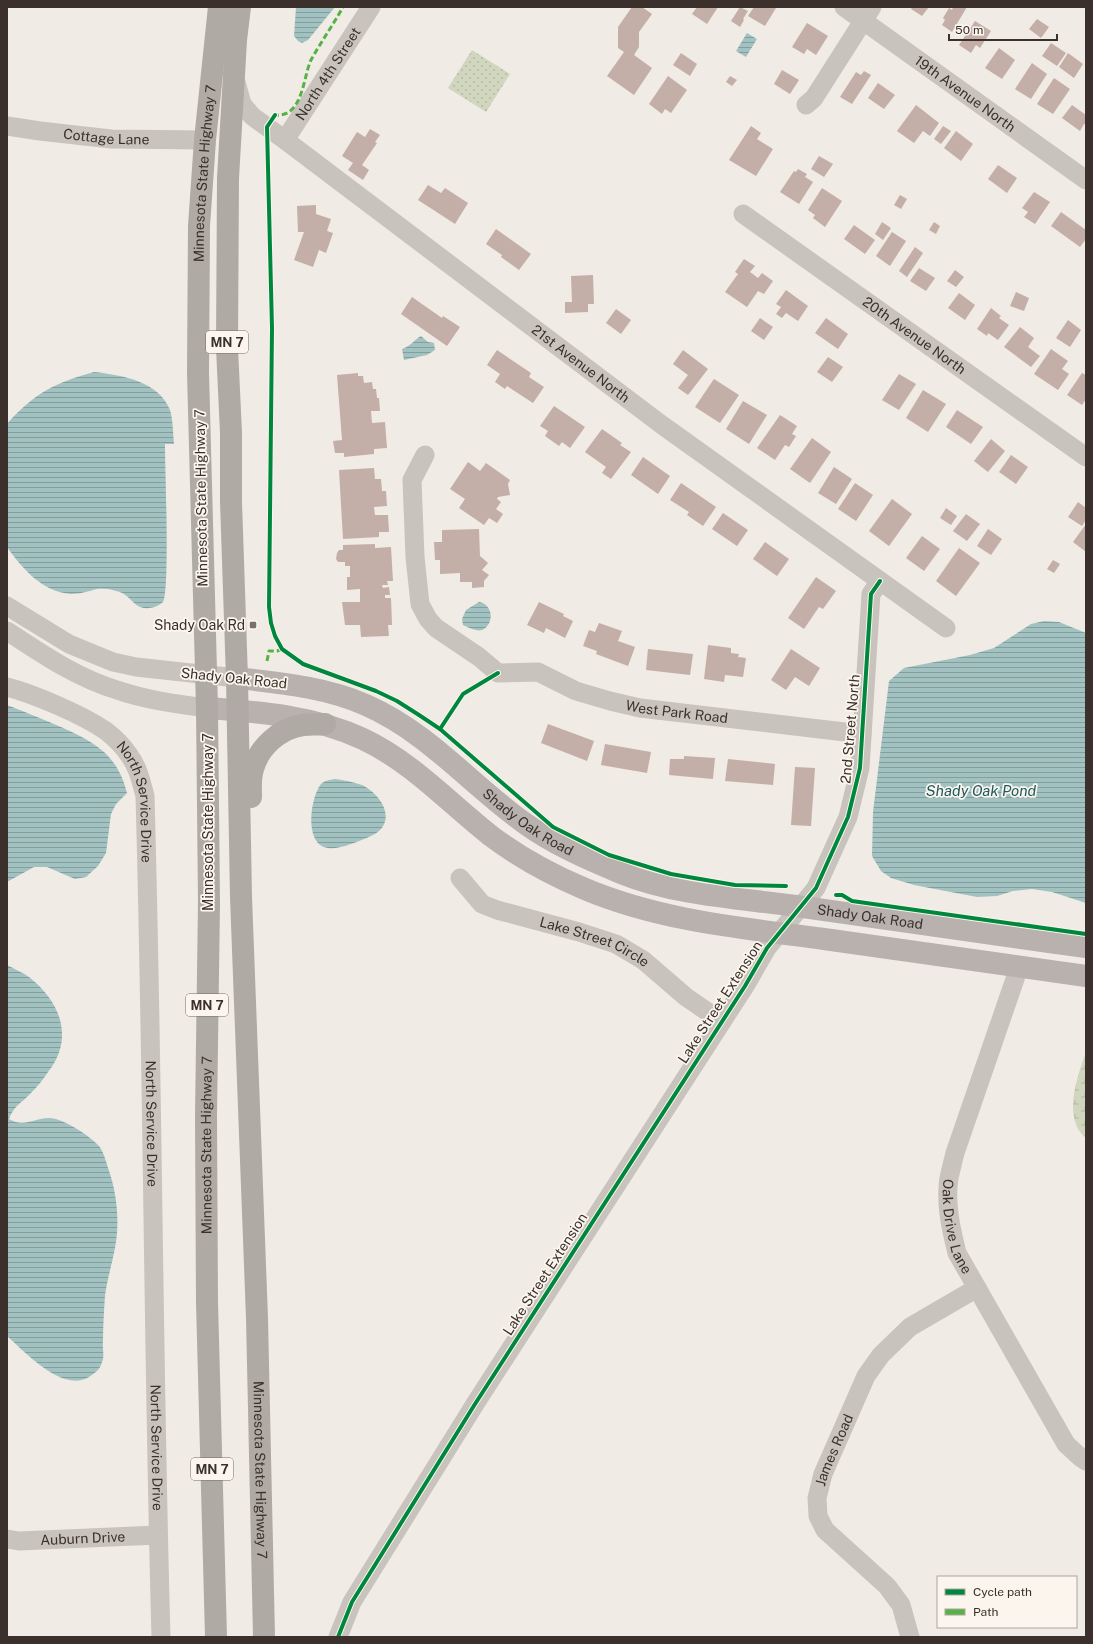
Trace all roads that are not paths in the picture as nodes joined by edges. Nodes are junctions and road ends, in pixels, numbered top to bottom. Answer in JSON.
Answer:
{"nodes":[{"id":1,"x":219,"y":7,"type":"edge"},
{"id":2,"x":240,"y":7,"type":"edge"},
{"id":3,"x":371,"y":7,"type":"edge"},
{"id":4,"x":844,"y":7,"type":"edge"},
{"id":5,"x":867,"y":14,"type":"edge"},
{"id":6,"x":233,"y":74,"type":"junction"},
{"id":7,"x":806,"y":105,"type":"dead end"},
{"id":8,"x":7,"y":126,"type":"edge"},
{"id":9,"x":205,"y":140,"type":"junction"},
{"id":10,"x":286,"y":140,"type":"junction"},
{"id":11,"x":1086,"y":180,"type":"edge"},
{"id":12,"x":743,"y":214,"type":"dead end"},
{"id":13,"x":1085,"y":454,"type":"edge"},
{"id":14,"x":425,"y":455,"type":"dead end"},
{"id":15,"x":880,"y":581,"type":"junction"},
{"id":16,"x":7,"y":606,"type":"edge"},
{"id":17,"x":946,"y":628,"type":"dead end"},
{"id":18,"x":7,"y":631,"type":"edge"},
{"id":19,"x":205,"y":675,"type":"junction"},
{"id":20,"x":237,"y":678,"type":"junction"},
{"id":21,"x":7,"y":687,"type":"edge"},
{"id":22,"x":207,"y":708,"type":"junction"},
{"id":23,"x":237,"y":710,"type":"junction"},
{"id":24,"x":325,"y":724,"type":"junction"},
{"id":25,"x":862,"y":734,"type":"junction"},
{"id":26,"x":460,"y":878,"type":"dead end"},
{"id":27,"x":800,"y":907,"type":"junction"},
{"id":28,"x":778,"y":933,"type":"junction"},
{"id":29,"x":1086,"y":947,"type":"edge"},
{"id":30,"x":1018,"y":966,"type":"junction"},
{"id":31,"x":1086,"y":976,"type":"edge"},
{"id":32,"x":721,"y":1021,"type":"junction"},
{"id":33,"x":246,"y":1058,"type":"junction"},
{"id":34,"x":977,"y":1288,"type":"junction"},
{"id":35,"x":1086,"y":1461,"type":"edge"},
{"id":36,"x":158,"y":1535,"type":"junction"},
{"id":37,"x":7,"y":1539,"type":"edge"},
{"id":38,"x":339,"y":1635,"type":"edge"},
{"id":39,"x":161,"y":1637,"type":"edge"},
{"id":40,"x":216,"y":1637,"type":"edge"},
{"id":41,"x":264,"y":1637,"type":"edge"},
{"id":42,"x":910,"y":1637,"type":"edge"}],
"edges":[{"from":1,"to":9,"type":"highway","name":"Minnesota State Highway 7","number":"MN 7"},
{"from":2,"to":6,"type":"highway","name":"Minnesota State Highway 7","number":"MN 7"},
{"from":3,"to":10,"type":"street","name":"North 4th Street"},
{"from":4,"to":5,"type":"street","name":"19th Avenue North"},
{"from":5,"to":7,"type":"street"},
{"from":5,"to":11,"type":"street","name":"19th Avenue North"},
{"from":6,"to":10,"type":"street","name":"21st Avenue North"},
{"from":6,"to":20,"type":"highway","name":"Minnesota State Highway 7","number":"MN 7"},
{"from":8,"to":9,"type":"street","name":"Cottage Lane"},
{"from":9,"to":19,"type":"highway","name":"Minnesota State Highway 7","number":"MN 7"},
{"from":10,"to":15,"type":"street","name":"21st Avenue North"},
{"from":12,"to":13,"type":"street","name":"20th Avenue North"},
{"from":14,"to":25,"type":"street","name":"West Park Road"},
{"from":15,"to":17,"type":"street","name":"21st Avenue North"},
{"from":15,"to":25,"type":"street","name":"2nd Street North"},
{"from":16,"to":19,"type":"street","name":"Shady Oak Road"},
{"from":18,"to":22,"type":"street","name":"Shady Oak Road"},
{"from":19,"to":20,"type":"street","name":"Shady Oak Road"},
{"from":19,"to":22,"type":"highway","name":"Minnesota State Highway 7","number":"MN 7"},
{"from":20,"to":23,"type":"highway","name":"Minnesota State Highway 7","number":"MN 7"},
{"from":20,"to":27,"type":"main road","name":"Shady Oak Road"},
{"from":21,"to":36,"type":"street","name":"North Service Drive"},
{"from":22,"to":23,"type":"main road","name":"Shady Oak Road"},
{"from":22,"to":40,"type":"highway","name":"Minnesota State Highway 7","number":"MN 7"},
{"from":23,"to":24,"type":"main road","name":"Shady Oak Road"},
{"from":23,"to":33,"type":"highway","name":"Minnesota State Highway 7","number":"MN 7"},
{"from":24,"to":28,"type":"main road","name":"Shady Oak Road"},
{"from":24,"to":33,"type":"highway"},
{"from":25,"to":27,"type":"street","name":"2nd Street North"},
{"from":26,"to":32,"type":"street","name":"Lake Street Circle"},
{"from":27,"to":28,"type":"street","name":"2nd Street North"},
{"from":27,"to":29,"type":"main road","name":"Shady Oak Road"},
{"from":28,"to":30,"type":"main road","name":"Shady Oak Road"},
{"from":28,"to":32,"type":"street","name":"Lake Street Extension"},
{"from":30,"to":31,"type":"main road","name":"Shady Oak Road"},
{"from":30,"to":34,"type":"street","name":"Oak Drive Lane"},
{"from":32,"to":38,"type":"street","name":"Lake Street Extension"},
{"from":33,"to":41,"type":"highway","name":"Minnesota State Highway 7","number":"MN 7"},
{"from":34,"to":35,"type":"street","name":"Oak Drive Lane"},
{"from":34,"to":42,"type":"street","name":"James Road"},
{"from":36,"to":37,"type":"street","name":"Auburn Drive"},
{"from":36,"to":39,"type":"street","name":"North Service Drive"}]}
